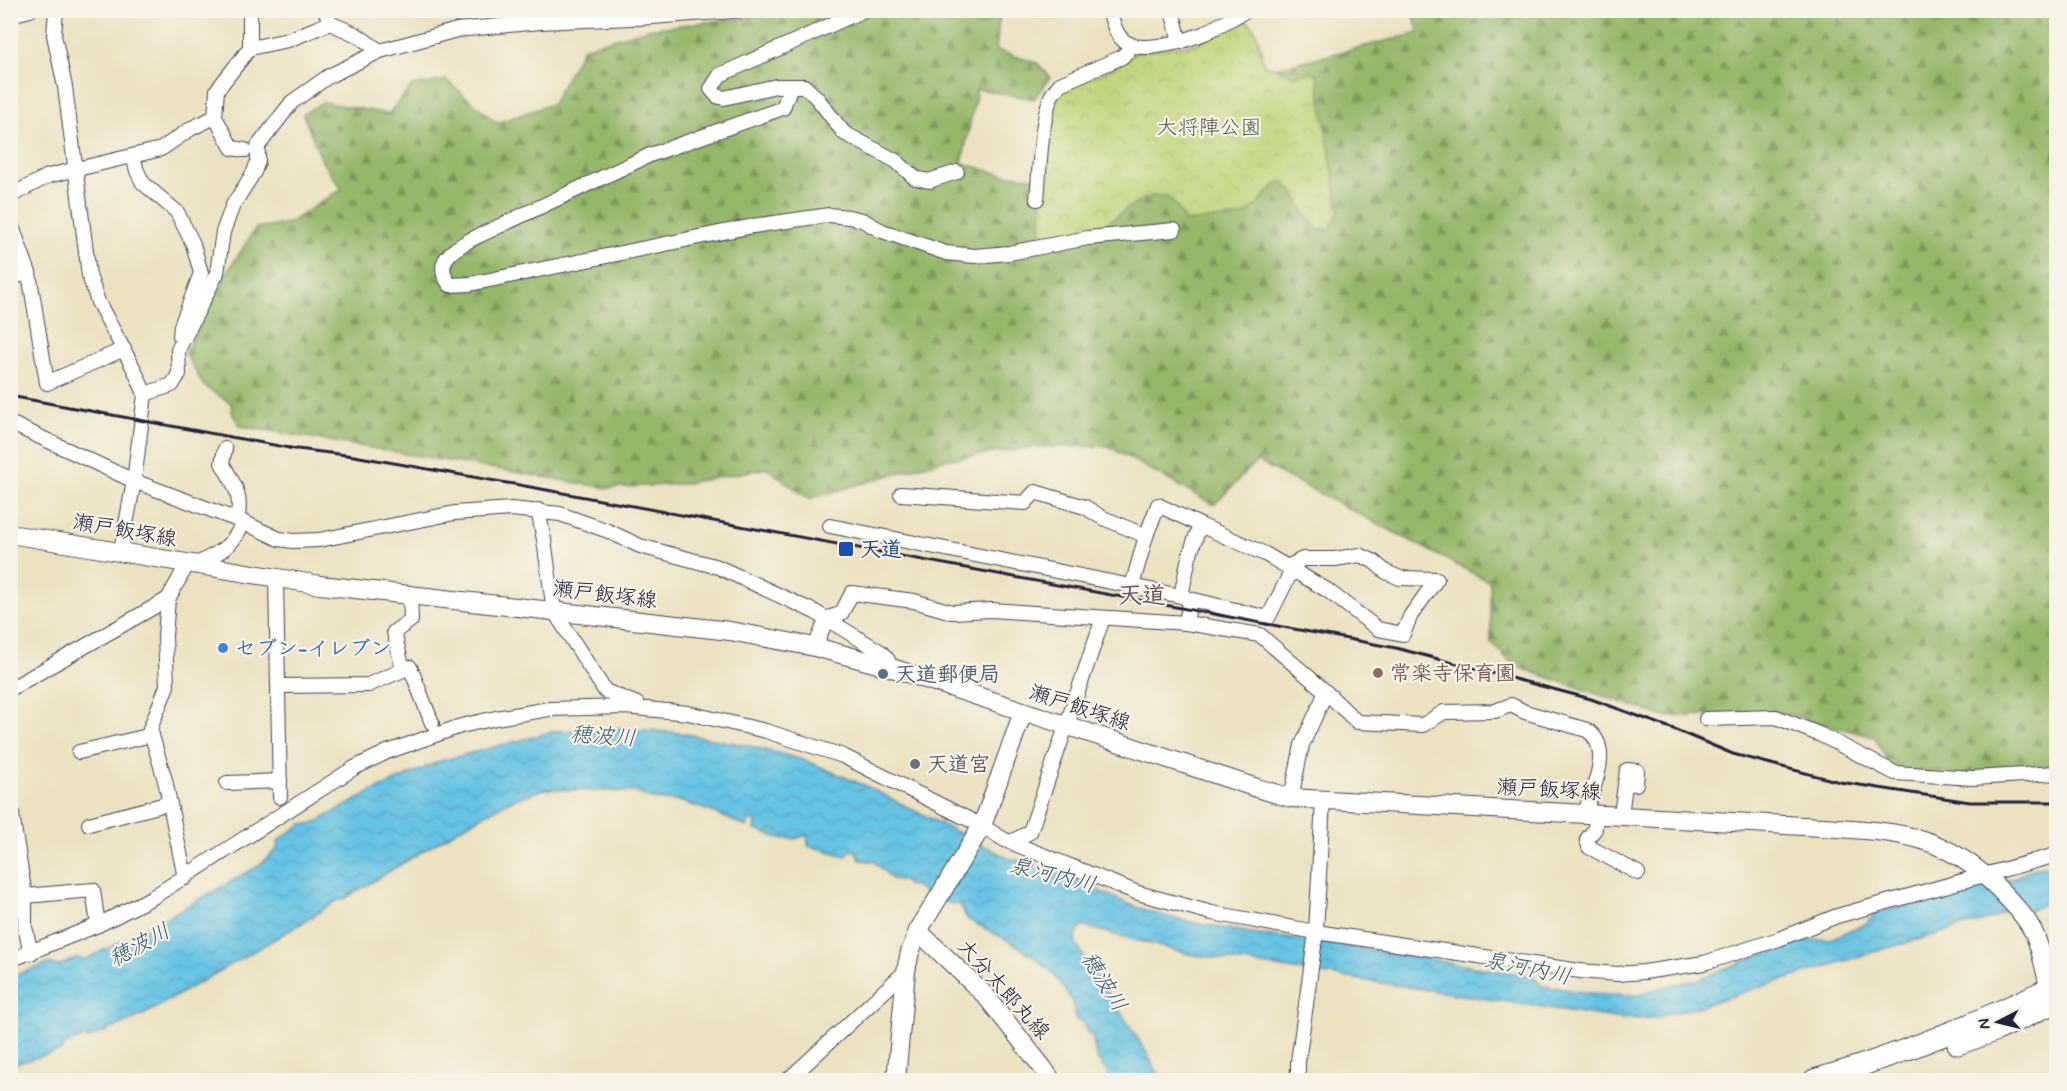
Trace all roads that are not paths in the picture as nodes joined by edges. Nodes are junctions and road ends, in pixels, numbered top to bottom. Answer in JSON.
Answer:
{"nodes":[{"id":1,"x":30,"y":10,"type":"edge"},
{"id":2,"x":56,"y":10,"type":"edge"},
{"id":3,"x":250,"y":10,"type":"edge"},
{"id":4,"x":647,"y":10,"type":"edge"},
{"id":5,"x":745,"y":10,"type":"edge"},
{"id":6,"x":864,"y":10,"type":"edge"},
{"id":7,"x":1109,"y":10,"type":"edge"},
{"id":8,"x":1172,"y":10,"type":"edge"},
{"id":9,"x":1247,"y":10,"type":"edge"},
{"id":10,"x":10,"y":15,"type":"edge"},
{"id":11,"x":327,"y":17,"type":"edge"},
{"id":12,"x":632,"y":18,"type":"junction"},
{"id":13,"x":1180,"y":42,"type":"junction"},
{"id":14,"x":1130,"y":45,"type":"junction"},
{"id":15,"x":250,"y":48,"type":"junction"},
{"id":16,"x":381,"y":51,"type":"junction"},
{"id":17,"x":784,"y":86,"type":"junction"},
{"id":18,"x":215,"y":117,"type":"junction"},
{"id":19,"x":245,"y":150,"type":"dead end"},
{"id":20,"x":134,"y":156,"type":"junction"},
{"id":21,"x":77,"y":170,"type":"junction"},
{"id":22,"x":957,"y":172,"type":"dead end"},
{"id":23,"x":10,"y":196,"type":"edge"},
{"id":24,"x":1037,"y":199,"type":"dead end"},
{"id":25,"x":10,"y":221,"type":"edge"},
{"id":26,"x":1174,"y":230,"type":"dead end"},
{"id":27,"x":29,"y":273,"type":"junction"},
{"id":28,"x":10,"y":278,"type":"edge"},
{"id":29,"x":124,"y":349,"type":"junction"},
{"id":30,"x":178,"y":350,"type":"junction"},
{"id":31,"x":145,"y":394,"type":"junction"},
{"id":32,"x":10,"y":423,"type":"edge"},
{"id":33,"x":225,"y":449,"type":"dead end"},
{"id":34,"x":134,"y":481,"type":"junction"},
{"id":35,"x":901,"y":494,"type":"dead end"},
{"id":36,"x":538,"y":510,"type":"junction"},
{"id":37,"x":240,"y":521,"type":"junction"},
{"id":38,"x":1200,"y":525,"type":"junction"},
{"id":39,"x":830,"y":526,"type":"dead end"},
{"id":40,"x":10,"y":534,"type":"edge"},
{"id":41,"x":1146,"y":536,"type":"junction"},
{"id":42,"x":121,"y":551,"type":"junction"},
{"id":43,"x":192,"y":564,"type":"junction"},
{"id":44,"x":1289,"y":569,"type":"junction"},
{"id":45,"x":276,"y":578,"type":"junction"},
{"id":46,"x":1132,"y":586,"type":"junction"},
{"id":47,"x":410,"y":595,"type":"junction"},
{"id":48,"x":1186,"y":598,"type":"junction"},
{"id":49,"x":168,"y":599,"type":"junction"},
{"id":50,"x":554,"y":611,"type":"junction"},
{"id":51,"x":827,"y":618,"type":"junction"},
{"id":52,"x":1103,"y":618,"type":"junction"},
{"id":53,"x":1186,"y":623,"type":"junction"},
{"id":54,"x":814,"y":647,"type":"junction"},
{"id":55,"x":889,"y":667,"type":"junction"},
{"id":56,"x":403,"y":670,"type":"junction"},
{"id":57,"x":278,"y":686,"type":"junction"},
{"id":58,"x":10,"y":689,"type":"edge"},
{"id":59,"x":1326,"y":692,"type":"junction"},
{"id":60,"x":650,"y":709,"type":"junction"},
{"id":61,"x":1023,"y":712,"type":"junction"},
{"id":62,"x":1706,"y":719,"type":"dead end"},
{"id":63,"x":432,"y":723,"type":"dead end"},
{"id":64,"x":1065,"y":726,"type":"junction"},
{"id":65,"x":152,"y":735,"type":"junction"},
{"id":66,"x":79,"y":752,"type":"dead end"},
{"id":67,"x":2056,"y":773,"type":"edge"},
{"id":68,"x":280,"y":781,"type":"junction"},
{"id":69,"x":227,"y":783,"type":"dead end"},
{"id":70,"x":1625,"y":783,"type":"dead end"},
{"id":71,"x":280,"y":797,"type":"dead end"},
{"id":72,"x":1291,"y":798,"type":"junction"},
{"id":73,"x":1323,"y":800,"type":"junction"},
{"id":74,"x":10,"y":802,"type":"edge"},
{"id":75,"x":170,"y":803,"type":"junction"},
{"id":76,"x":1590,"y":814,"type":"junction"},
{"id":77,"x":1622,"y":815,"type":"junction"},
{"id":78,"x":89,"y":824,"type":"dead end"},
{"id":79,"x":980,"y":829,"type":"junction"},
{"id":80,"x":1011,"y":842,"type":"junction"},
{"id":81,"x":14,"y":847,"type":"edge"},
{"id":82,"x":2056,"y":855,"type":"edge"},
{"id":83,"x":1638,"y":873,"type":"dead end"},
{"id":84,"x":1985,"y":875,"type":"junction"},
{"id":85,"x":185,"y":878,"type":"junction"},
{"id":86,"x":25,"y":896,"type":"junction"},
{"id":87,"x":98,"y":925,"type":"junction"},
{"id":88,"x":920,"y":928,"type":"junction"},
{"id":89,"x":1316,"y":932,"type":"junction"},
{"id":90,"x":31,"y":953,"type":"junction"},
{"id":91,"x":10,"y":960,"type":"edge"},
{"id":92,"x":906,"y":971,"type":"junction"},
{"id":93,"x":2054,"y":999,"type":"edge"},
{"id":94,"x":788,"y":1080,"type":"edge"},
{"id":95,"x":896,"y":1080,"type":"edge"},
{"id":96,"x":1051,"y":1080,"type":"edge"},
{"id":97,"x":1298,"y":1080,"type":"edge"},
{"id":98,"x":1814,"y":1080,"type":"edge"},
{"id":99,"x":1855,"y":1080,"type":"edge"}],
"edges":[{"from":1,"to":10,"type":"street"},
{"from":2,"to":21,"type":"street"},
{"from":3,"to":15,"type":"street"},
{"from":4,"to":12,"type":"street"},
{"from":5,"to":12,"type":"street"},
{"from":6,"to":17,"type":"street"},
{"from":7,"to":14,"type":"street"},
{"from":8,"to":13,"type":"street"},
{"from":9,"to":13,"type":"street"},
{"from":11,"to":15,"type":"street"},
{"from":11,"to":16,"type":"street"},
{"from":12,"to":16,"type":"street"},
{"from":13,"to":14,"type":"street"},
{"from":14,"to":24,"type":"street"},
{"from":15,"to":18,"type":"street"},
{"from":16,"to":30,"type":"street"},
{"from":17,"to":22,"type":"street"},
{"from":17,"to":26,"type":"street"},
{"from":18,"to":19,"type":"street"},
{"from":18,"to":20,"type":"street"},
{"from":20,"to":21,"type":"street"},
{"from":20,"to":30,"type":"street"},
{"from":21,"to":23,"type":"street"},
{"from":21,"to":29,"type":"street"},
{"from":25,"to":27,"type":"street"},
{"from":27,"to":28,"type":"street"},
{"from":27,"to":29,"type":"street"},
{"from":29,"to":31,"type":"street"},
{"from":30,"to":31,"type":"street"},
{"from":31,"to":34,"type":"street"},
{"from":32,"to":34,"type":"street"},
{"from":33,"to":37,"type":"street"},
{"from":34,"to":37,"type":"street"},
{"from":34,"to":42,"type":"street"},
{"from":35,"to":41,"type":"street"},
{"from":36,"to":37,"type":"street"},
{"from":36,"to":50,"type":"street"},
{"from":36,"to":51,"type":"street"},
{"from":37,"to":43,"type":"street"},
{"from":38,"to":41,"type":"street"},
{"from":38,"to":44,"type":"street"},
{"from":38,"to":48,"type":"street"},
{"from":39,"to":46,"type":"street"},
{"from":40,"to":42,"type":"main road","name":"瀬戸飯塚線"},
{"from":41,"to":46,"type":"street"},
{"from":42,"to":43,"type":"main road","name":"瀬戸飯塚線"},
{"from":43,"to":45,"type":"main road","name":"瀬戸飯塚線"},
{"from":43,"to":49,"type":"street"},
{"from":44,"to":44,"type":"street"},
{"from":44,"to":48,"type":"street"},
{"from":45,"to":47,"type":"main road","name":"瀬戸飯塚線"},
{"from":45,"to":57,"type":"street"},
{"from":46,"to":48,"type":"street"},
{"from":47,"to":50,"type":"main road","name":"瀬戸飯塚線"},
{"from":47,"to":56,"type":"street"},
{"from":48,"to":53,"type":"street"},
{"from":49,"to":58,"type":"street"},
{"from":49,"to":65,"type":"street"},
{"from":50,"to":54,"type":"main road","name":"瀬戸飯塚線"},
{"from":50,"to":60,"type":"street"},
{"from":51,"to":52,"type":"street"},
{"from":51,"to":54,"type":"street"},
{"from":51,"to":55,"type":"street"},
{"from":52,"to":53,"type":"street"},
{"from":52,"to":64,"type":"street"},
{"from":53,"to":59,"type":"street"},
{"from":54,"to":55,"type":"main road","name":"瀬戸飯塚線"},
{"from":55,"to":61,"type":"main road","name":"瀬戸飯塚線"},
{"from":56,"to":57,"type":"street"},
{"from":56,"to":63,"type":"street"},
{"from":57,"to":68,"type":"street"},
{"from":59,"to":72,"type":"street"},
{"from":59,"to":76,"type":"street"},
{"from":60,"to":79,"type":"street"},
{"from":60,"to":85,"type":"street"},
{"from":61,"to":64,"type":"main road","name":"瀬戸飯塚線"},
{"from":61,"to":79,"type":"main road"},
{"from":62,"to":67,"type":"street"},
{"from":64,"to":72,"type":"main road","name":"瀬戸飯塚線"},
{"from":64,"to":80,"type":"street"},
{"from":65,"to":66,"type":"street"},
{"from":65,"to":75,"type":"street"},
{"from":68,"to":69,"type":"street"},
{"from":68,"to":71,"type":"street"},
{"from":70,"to":77,"type":"street"},
{"from":72,"to":73,"type":"main road","name":"瀬戸飯塚線"},
{"from":73,"to":76,"type":"main road","name":"瀬戸飯塚線"},
{"from":73,"to":89,"type":"street"},
{"from":74,"to":81,"type":"street"},
{"from":75,"to":78,"type":"street"},
{"from":75,"to":85,"type":"street"},
{"from":76,"to":77,"type":"main road","name":"瀬戸飯塚線"},
{"from":76,"to":83,"type":"street"},
{"from":77,"to":84,"type":"main road","name":"瀬戸飯塚線"},
{"from":79,"to":80,"type":"street"},
{"from":79,"to":88,"type":"main road"},
{"from":80,"to":89,"type":"street"},
{"from":81,"to":86,"type":"street"},
{"from":82,"to":84,"type":"street"},
{"from":84,"to":89,"type":"street"},
{"from":84,"to":93,"type":"main road","name":"瀬戸飯塚線"},
{"from":85,"to":87,"type":"street"},
{"from":86,"to":87,"type":"street"},
{"from":86,"to":90,"type":"street"},
{"from":87,"to":90,"type":"street"},
{"from":88,"to":92,"type":"main road"},
{"from":88,"to":96,"type":"main road","name":"大分太郎丸線"},
{"from":89,"to":97,"type":"street"},
{"from":90,"to":91,"type":"street"},
{"from":92,"to":94,"type":"street"},
{"from":92,"to":95,"type":"main road"},
{"from":93,"to":98,"type":"highway"},
{"from":93,"to":99,"type":"highway"}]}
